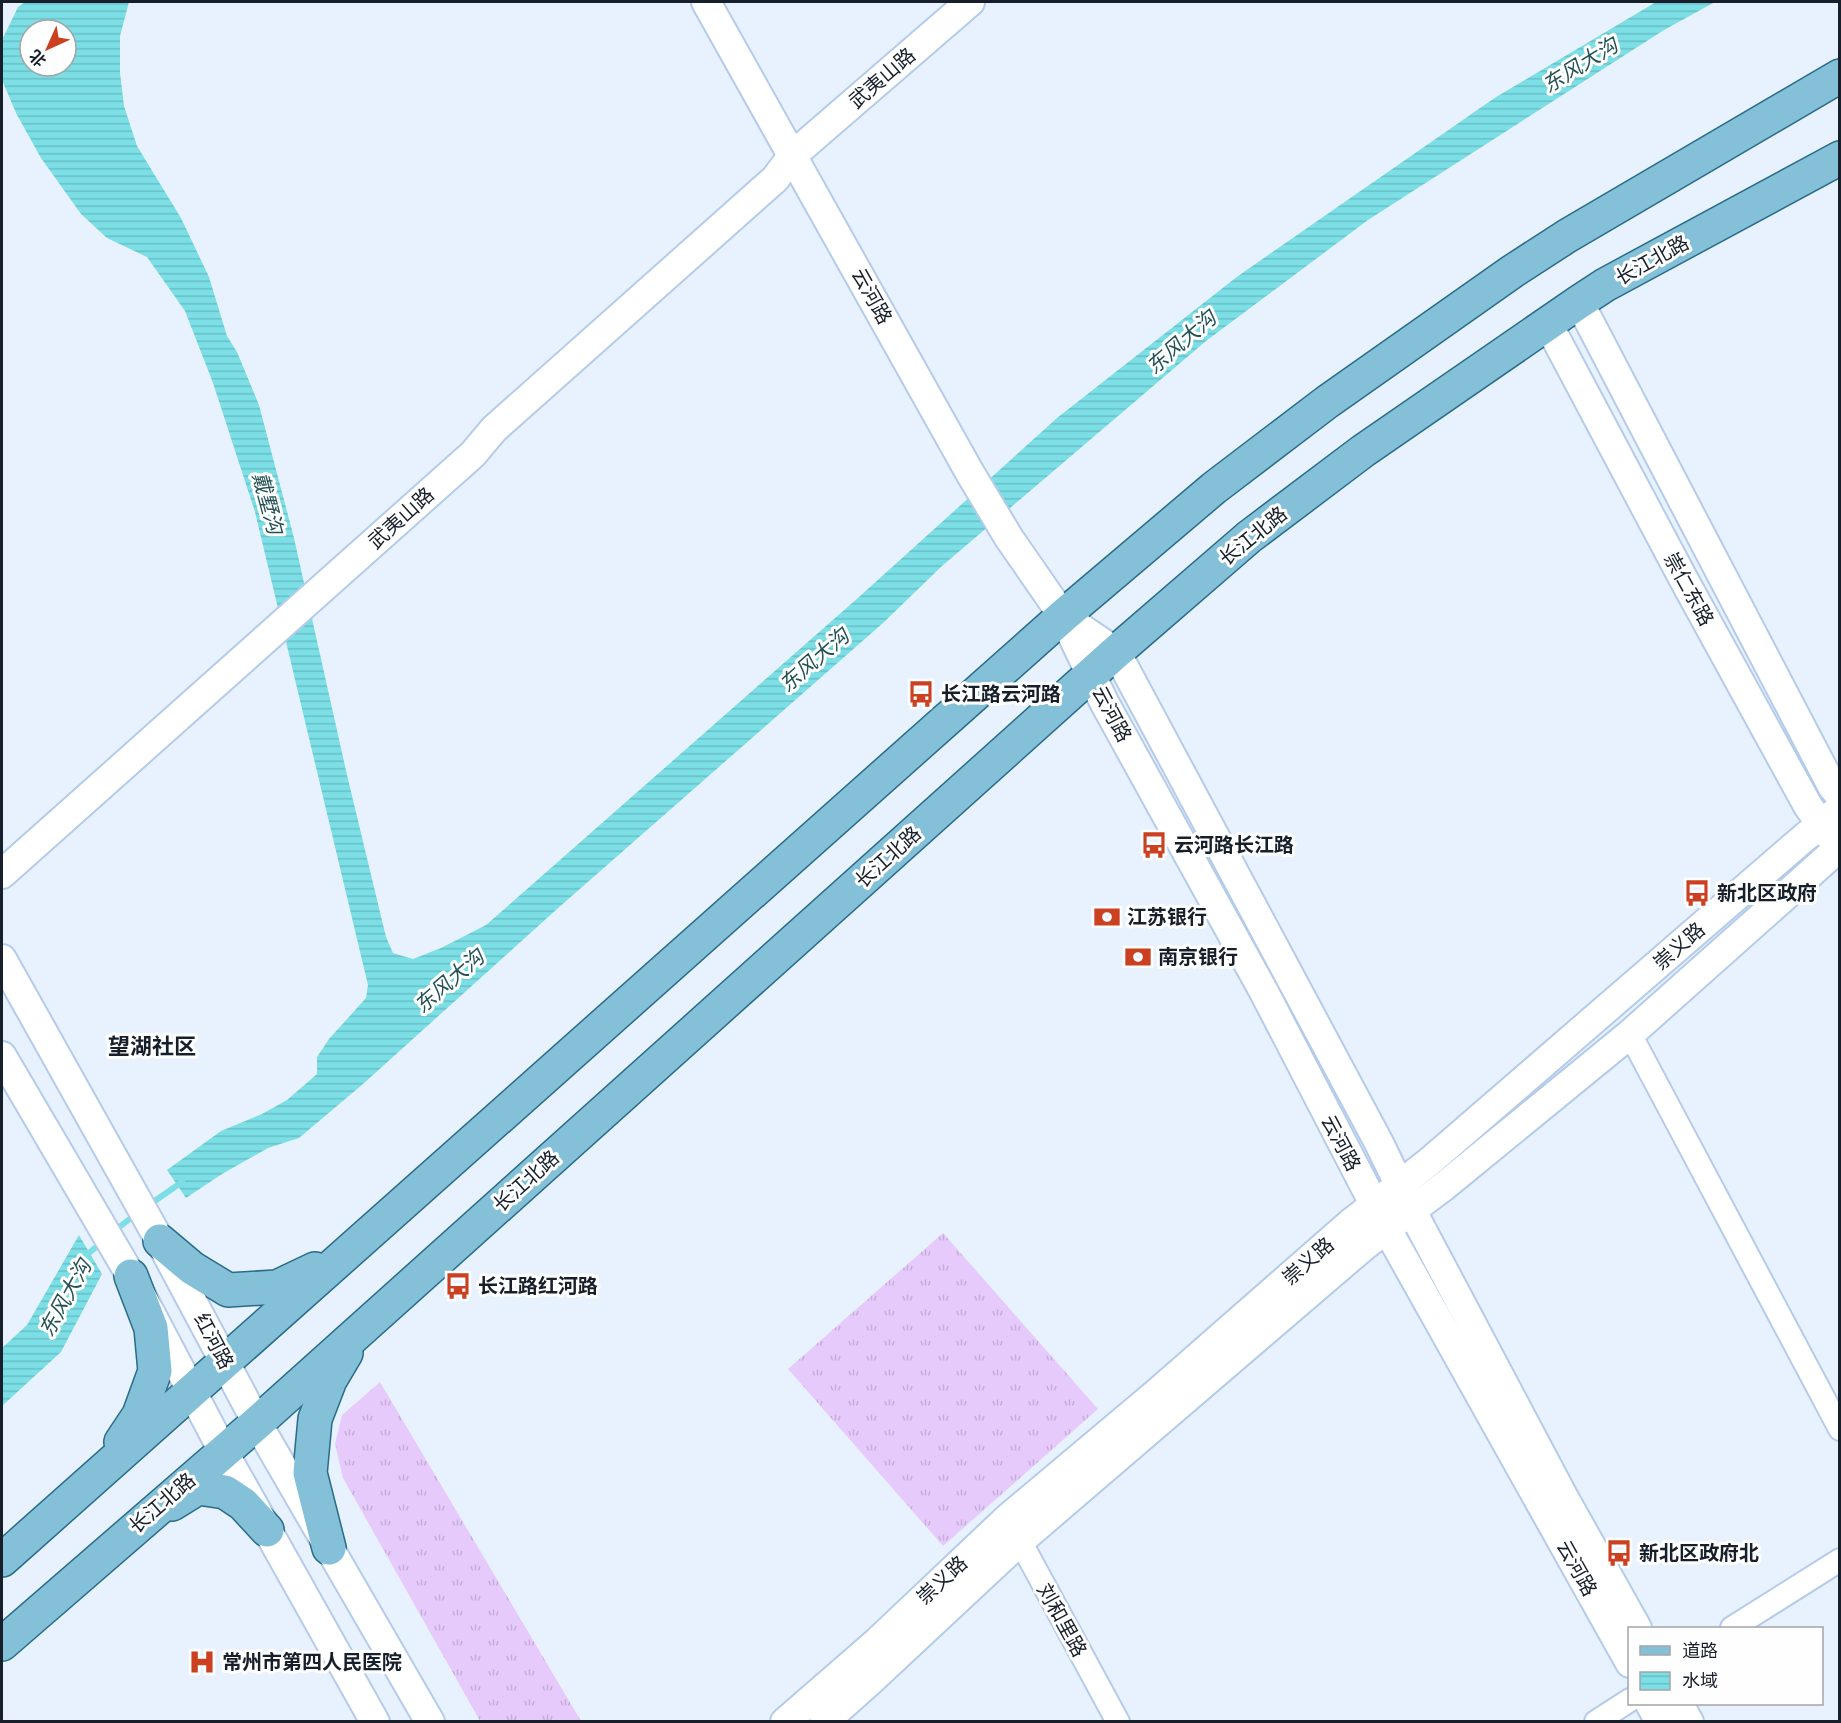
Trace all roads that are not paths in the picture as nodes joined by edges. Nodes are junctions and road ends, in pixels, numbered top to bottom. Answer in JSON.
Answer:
{"nodes":[{"id":1,"x":706,"y":2,"type":"edge"},
{"id":2,"x":970,"y":2,"type":"edge"},
{"id":3,"x":1839,"y":76,"type":"edge"},
{"id":4,"x":794,"y":155,"type":"junction"},
{"id":5,"x":1839,"y":158,"type":"edge"},
{"id":6,"x":1579,"y":302,"type":"junction"},
{"id":7,"x":1548,"y":324,"type":"junction"},
{"id":8,"x":1063,"y":616,"type":"junction"},
{"id":9,"x":273,"y":622,"type":"junction"},
{"id":10,"x":1116,"y":652,"type":"junction"},
{"id":11,"x":1091,"y":675,"type":"junction"},
{"id":12,"x":1839,"y":796,"type":"edge"},
{"id":13,"x":1830,"y":817,"type":"edge"},
{"id":14,"x":1839,"y":848,"type":"edge"},
{"id":15,"x":2,"y":853,"type":"edge"},
{"id":16,"x":2,"y":873,"type":"edge"},
{"id":17,"x":2,"y":959,"type":"edge"},
{"id":18,"x":1630,"y":1034,"type":"junction"},
{"id":19,"x":2,"y":1056,"type":"edge"},
{"id":20,"x":1406,"y":1198,"type":"junction"},
{"id":21,"x":1381,"y":1217,"type":"junction"},
{"id":22,"x":160,"y":1241,"type":"junction"},
{"id":23,"x":346,"y":1254,"type":"junction"},
{"id":24,"x":131,"y":1276,"type":"junction"},
{"id":25,"x":361,"y":1329,"type":"junction"},
{"id":26,"x":225,"y":1362,"type":"junction"},
{"id":27,"x":191,"y":1393,"type":"junction"},
{"id":28,"x":257,"y":1423,"type":"junction"},
{"id":29,"x":1839,"y":1429,"type":"edge"},
{"id":30,"x":223,"y":1451,"type":"junction"},
{"id":31,"x":101,"y":1473,"type":"junction"},
{"id":32,"x":133,"y":1529,"type":"junction"},
{"id":33,"x":267,"y":1530,"type":"junction"},
{"id":34,"x":1014,"y":1530,"type":"junction"},
{"id":35,"x":329,"y":1548,"type":"junction"},
{"id":36,"x":2,"y":1560,"type":"edge"},
{"id":37,"x":1839,"y":1560,"type":"edge"},
{"id":38,"x":1636,"y":1627,"type":"edge"},
{"id":39,"x":1735,"y":1627,"type":"edge"},
{"id":40,"x":2,"y":1644,"type":"edge"},
{"id":41,"x":1628,"y":1662,"type":"edge"},
{"id":42,"x":1628,"y":1701,"type":"edge"},
{"id":43,"x":1651,"y":1705,"type":"edge"},
{"id":44,"x":1680,"y":1705,"type":"edge"},
{"id":45,"x":375,"y":1722,"type":"edge"},
{"id":46,"x":430,"y":1722,"type":"edge"},
{"id":47,"x":785,"y":1722,"type":"edge"},
{"id":48,"x":824,"y":1722,"type":"edge"},
{"id":49,"x":1118,"y":1722,"type":"edge"},
{"id":50,"x":1596,"y":1722,"type":"edge"},
{"id":51,"x":1660,"y":1722,"type":"edge"},
{"id":52,"x":1689,"y":1722,"type":"edge"}],
"edges":[{"from":1,"to":4,"type":"street","name":"云河路"},
{"from":2,"to":4,"type":"street","name":"武夷山路"},
{"from":3,"to":8,"type":"main road"},
{"from":4,"to":8,"type":"street","name":"云河路"},
{"from":4,"to":9,"type":"street","name":"武夷山路"},
{"from":5,"to":6,"type":"main road","name":"长江北路"},
{"from":6,"to":7,"type":"main road","name":"长江北路"},
{"from":6,"to":12,"type":"street","name":"崇仁东路"},
{"from":7,"to":10,"type":"main road","name":"长江北路"},
{"from":7,"to":13,"type":"street","name":"崇仁东路"},
{"from":8,"to":10,"type":"street","name":"云河路"},
{"from":8,"to":11,"type":"street","name":"云河路"},
{"from":8,"to":23,"type":"main road"},
{"from":9,"to":15,"type":"street","name":"武夷山路"},
{"from":9,"to":16,"type":"street","name":"武夷山路"},
{"from":10,"to":11,"type":"main road","name":"长江北路"},
{"from":10,"to":20,"type":"street","name":"云河路"},
{"from":11,"to":21,"type":"street","name":"云河路"},
{"from":11,"to":25,"type":"main road","name":"长江北路"},
{"from":13,"to":14,"type":"street","name":"崇仁东路"},
{"from":13,"to":20,"type":"street","name":"崇义路"},
{"from":14,"to":18,"type":"street","name":"崇义路"},
{"from":17,"to":22,"type":"street","name":"红河路"},
{"from":18,"to":20,"type":"street","name":"崇义路"},
{"from":18,"to":29,"type":"street"},
{"from":19,"to":24,"type":"street"},
{"from":20,"to":21,"type":"street","name":"崇义路"},
{"from":20,"to":38,"type":"street","name":"云河路"},
{"from":21,"to":34,"type":"street","name":"崇义路"},
{"from":21,"to":41,"type":"street","name":"云河路"},
{"from":22,"to":23,"type":"main road"},
{"from":22,"to":26,"type":"street","name":"红河路"},
{"from":23,"to":26,"type":"main road"},
{"from":24,"to":27,"type":"street"},
{"from":24,"to":31,"type":"main road"},
{"from":25,"to":28,"type":"main road","name":"长江北路"},
{"from":25,"to":35,"type":"main road"},
{"from":26,"to":27,"type":"main road"},
{"from":26,"to":28,"type":"street","name":"红河路"},
{"from":27,"to":30,"type":"street"},
{"from":27,"to":31,"type":"main road"},
{"from":28,"to":30,"type":"main road","name":"长江北路"},
{"from":28,"to":35,"type":"street","name":"红河路"},
{"from":30,"to":32,"type":"main road","name":"长江北路"},
{"from":30,"to":33,"type":"street"},
{"from":31,"to":36,"type":"main road"},
{"from":32,"to":33,"type":"main road"},
{"from":32,"to":40,"type":"main road","name":"长江北路"},
{"from":33,"to":45,"type":"street"},
{"from":34,"to":47,"type":"street","name":"崇义路"},
{"from":34,"to":48,"type":"street","name":"崇义路"},
{"from":34,"to":49,"type":"street","name":"刘和里路"},
{"from":35,"to":46,"type":"street","name":"红河路"},
{"from":37,"to":39,"type":"street"},
{"from":42,"to":50,"type":"street"},
{"from":43,"to":51,"type":"street"},
{"from":44,"to":52,"type":"street"}]}
